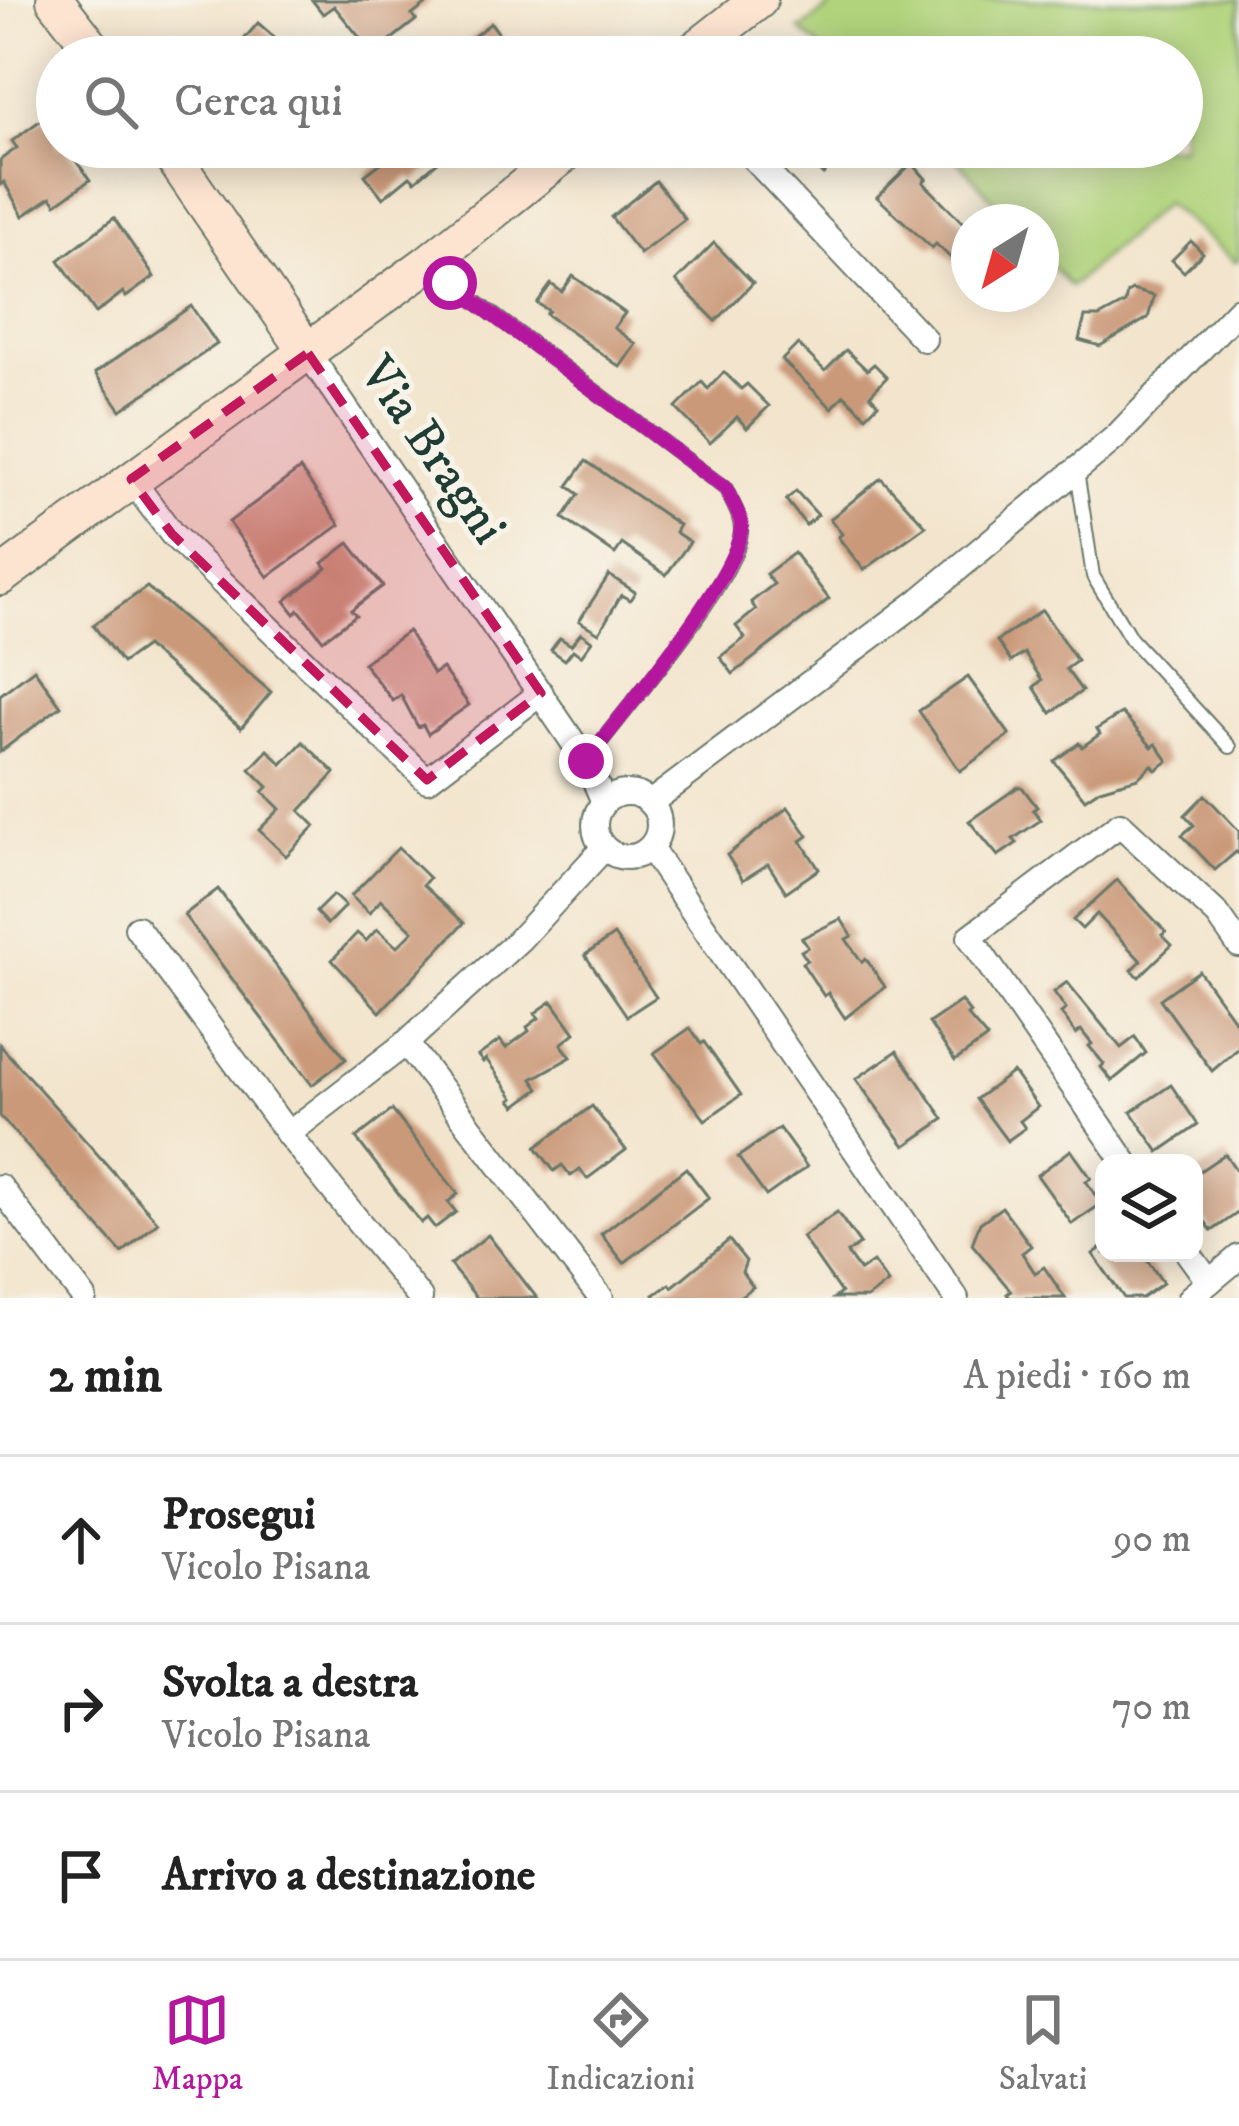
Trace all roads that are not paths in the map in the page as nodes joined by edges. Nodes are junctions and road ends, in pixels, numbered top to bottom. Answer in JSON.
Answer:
{"nodes":[{"id":1,"x":56,"y":0,"type":"edge"},
{"id":2,"x":759,"y":0,"type":"edge"},
{"id":3,"x":83,"y":36,"type":"edge"},
{"id":4,"x":713,"y":36,"type":"edge"},
{"id":5,"x":180,"y":168,"type":"edge"},
{"id":6,"x":547,"y":168,"type":"edge"},
{"id":7,"x":763,"y":168,"type":"edge"},
{"id":8,"x":427,"y":264,"type":"junction"},
{"id":9,"x":1239,"y":309,"type":"edge"},
{"id":10,"x":924,"y":339,"type":"dead end"},
{"id":11,"x":308,"y":353,"type":"junction"},
{"id":12,"x":1077,"y":470,"type":"junction"},
{"id":13,"x":131,"y":479,"type":"junction"},
{"id":14,"x":0,"y":577,"type":"edge"},
{"id":15,"x":541,"y":694,"type":"junction"},
{"id":16,"x":1230,"y":747,"type":"dead end"},
{"id":17,"x":586,"y":761,"type":"junction"},
{"id":18,"x":604,"y":802,"type":"junction"},
{"id":19,"x":650,"y":803,"type":"junction"},
{"id":20,"x":604,"y":848,"type":"junction"},
{"id":21,"x":650,"y":848,"type":"junction"},
{"id":22,"x":136,"y":928,"type":"dead end"},
{"id":23,"x":1239,"y":945,"type":"edge"},
{"id":24,"x":406,"y":1043,"type":"junction"},
{"id":25,"x":288,"y":1134,"type":"junction"},
{"id":26,"x":1120,"y":1154,"type":"edge"},
{"id":27,"x":0,"y":1187,"type":"edge"},
{"id":28,"x":1239,"y":1257,"type":"edge"},
{"id":29,"x":1199,"y":1290,"type":"edge"},
{"id":30,"x":84,"y":1298,"type":"edge"},
{"id":31,"x":420,"y":1298,"type":"edge"},
{"id":32,"x":601,"y":1298,"type":"edge"},
{"id":33,"x":956,"y":1298,"type":"edge"}],
"edges":[{"from":1,"to":3,"type":"street"},
{"from":2,"to":4,"type":"street"},
{"from":5,"to":11,"type":"street"},
{"from":6,"to":8,"type":"street"},
{"from":7,"to":10,"type":"street"},
{"from":8,"to":11,"type":"street"},
{"from":8,"to":17,"type":"lane"},
{"from":9,"to":12,"type":"street"},
{"from":11,"to":13,"type":"street","name":"Via Bragni"},
{"from":11,"to":15,"type":"street","name":"Via Bragni"},
{"from":12,"to":16,"type":"lane"},
{"from":12,"to":19,"type":"street"},
{"from":13,"to":14,"type":"street","name":"Via Bragni"},
{"from":13,"to":15,"type":"street"},
{"from":15,"to":17,"type":"street","name":"Via Bragni"},
{"from":17,"to":18,"type":"street","name":"Via Bragni"},
{"from":18,"to":19,"type":"street"},
{"from":18,"to":20,"type":"street"},
{"from":19,"to":21,"type":"street"},
{"from":20,"to":21,"type":"street"},
{"from":20,"to":24,"type":"street"},
{"from":21,"to":33,"type":"street"},
{"from":22,"to":25,"type":"street"},
{"from":23,"to":26,"type":"street"},
{"from":24,"to":25,"type":"street"},
{"from":24,"to":32,"type":"street"},
{"from":25,"to":31,"type":"street"},
{"from":27,"to":30,"type":"street"},
{"from":28,"to":29,"type":"street"}]}
